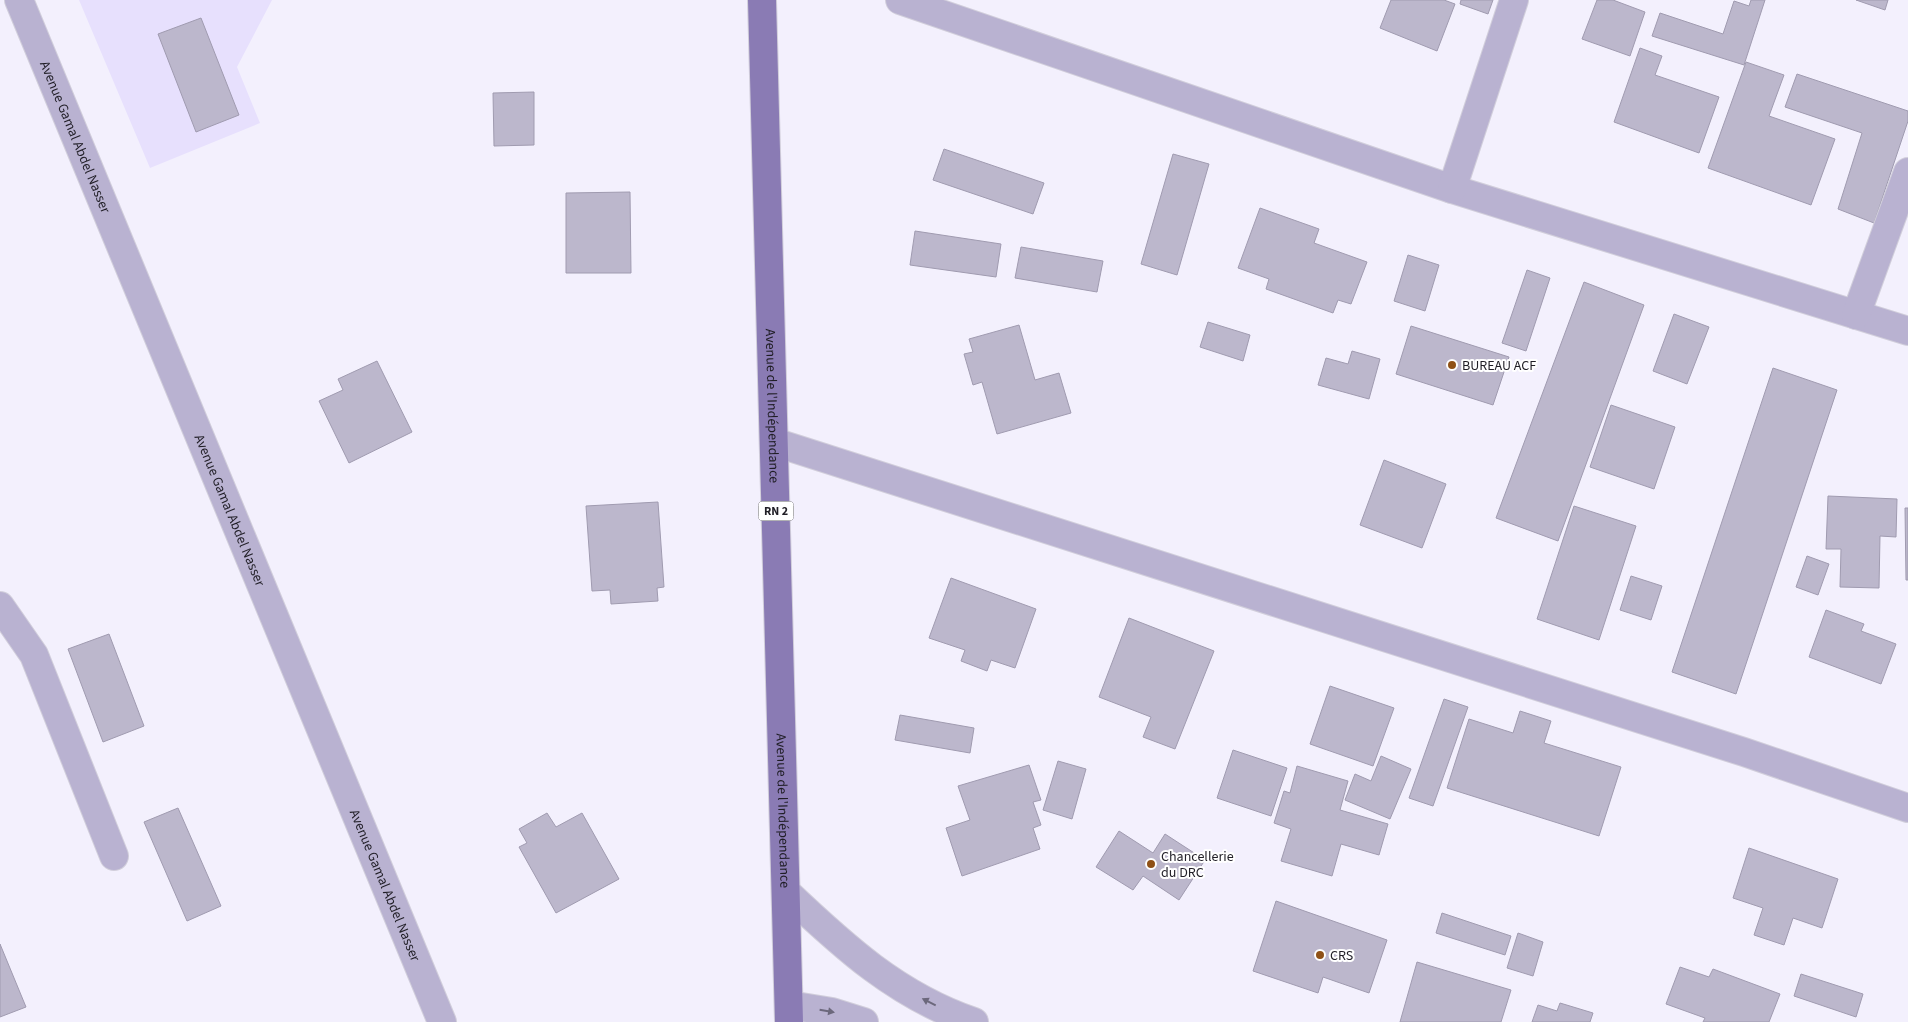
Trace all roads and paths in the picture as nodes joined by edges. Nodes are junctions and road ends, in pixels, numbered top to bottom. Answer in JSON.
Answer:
{"nodes":[{"id":1,"x":19,"y":0,"type":"edge"},
{"id":2,"x":762,"y":0,"type":"edge"},
{"id":3,"x":900,"y":0,"type":"edge"},
{"id":4,"x":1514,"y":0,"type":"edge"},
{"id":5,"x":1908,"y":172,"type":"edge"},
{"id":6,"x":1452,"y":189,"type":"junction"},
{"id":7,"x":1856,"y":315,"type":"junction"},
{"id":8,"x":1908,"y":331,"type":"edge"},
{"id":9,"x":774,"y":442,"type":"junction"},
{"id":10,"x":0,"y":606,"type":"edge"},
{"id":11,"x":1908,"y":808,"type":"edge"},
{"id":12,"x":114,"y":856,"type":"dead end"},
{"id":13,"x":786,"y":892,"type":"junction"},
{"id":14,"x":789,"y":1014,"type":"edge"},
{"id":15,"x":442,"y":1022,"type":"edge"},
{"id":16,"x":864,"y":1022,"type":"edge"},
{"id":17,"x":974,"y":1022,"type":"edge"}],
"edges":[{"from":1,"to":15,"type":"street","name":"Avenue Gamal Abdel Nasser"},
{"from":2,"to":9,"type":"main road","name":"Avenue de l'Indépendance","number":"RN 2"},
{"from":3,"to":6,"type":"street"},
{"from":4,"to":6,"type":"street"},
{"from":5,"to":7,"type":"street"},
{"from":6,"to":7,"type":"street"},
{"from":7,"to":8,"type":"street"},
{"from":9,"to":11,"type":"street"},
{"from":9,"to":13,"type":"main road","name":"Avenue de l'Indépendance","number":"RN 2"},
{"from":10,"to":12,"type":"street"},
{"from":13,"to":14,"type":"main road","name":"Avenue de l'Indépendance","number":"RN 2"},
{"from":17,"to":13,"type":"street","one_way":true},
{"from":14,"to":16,"type":"street","one_way":true}]}
